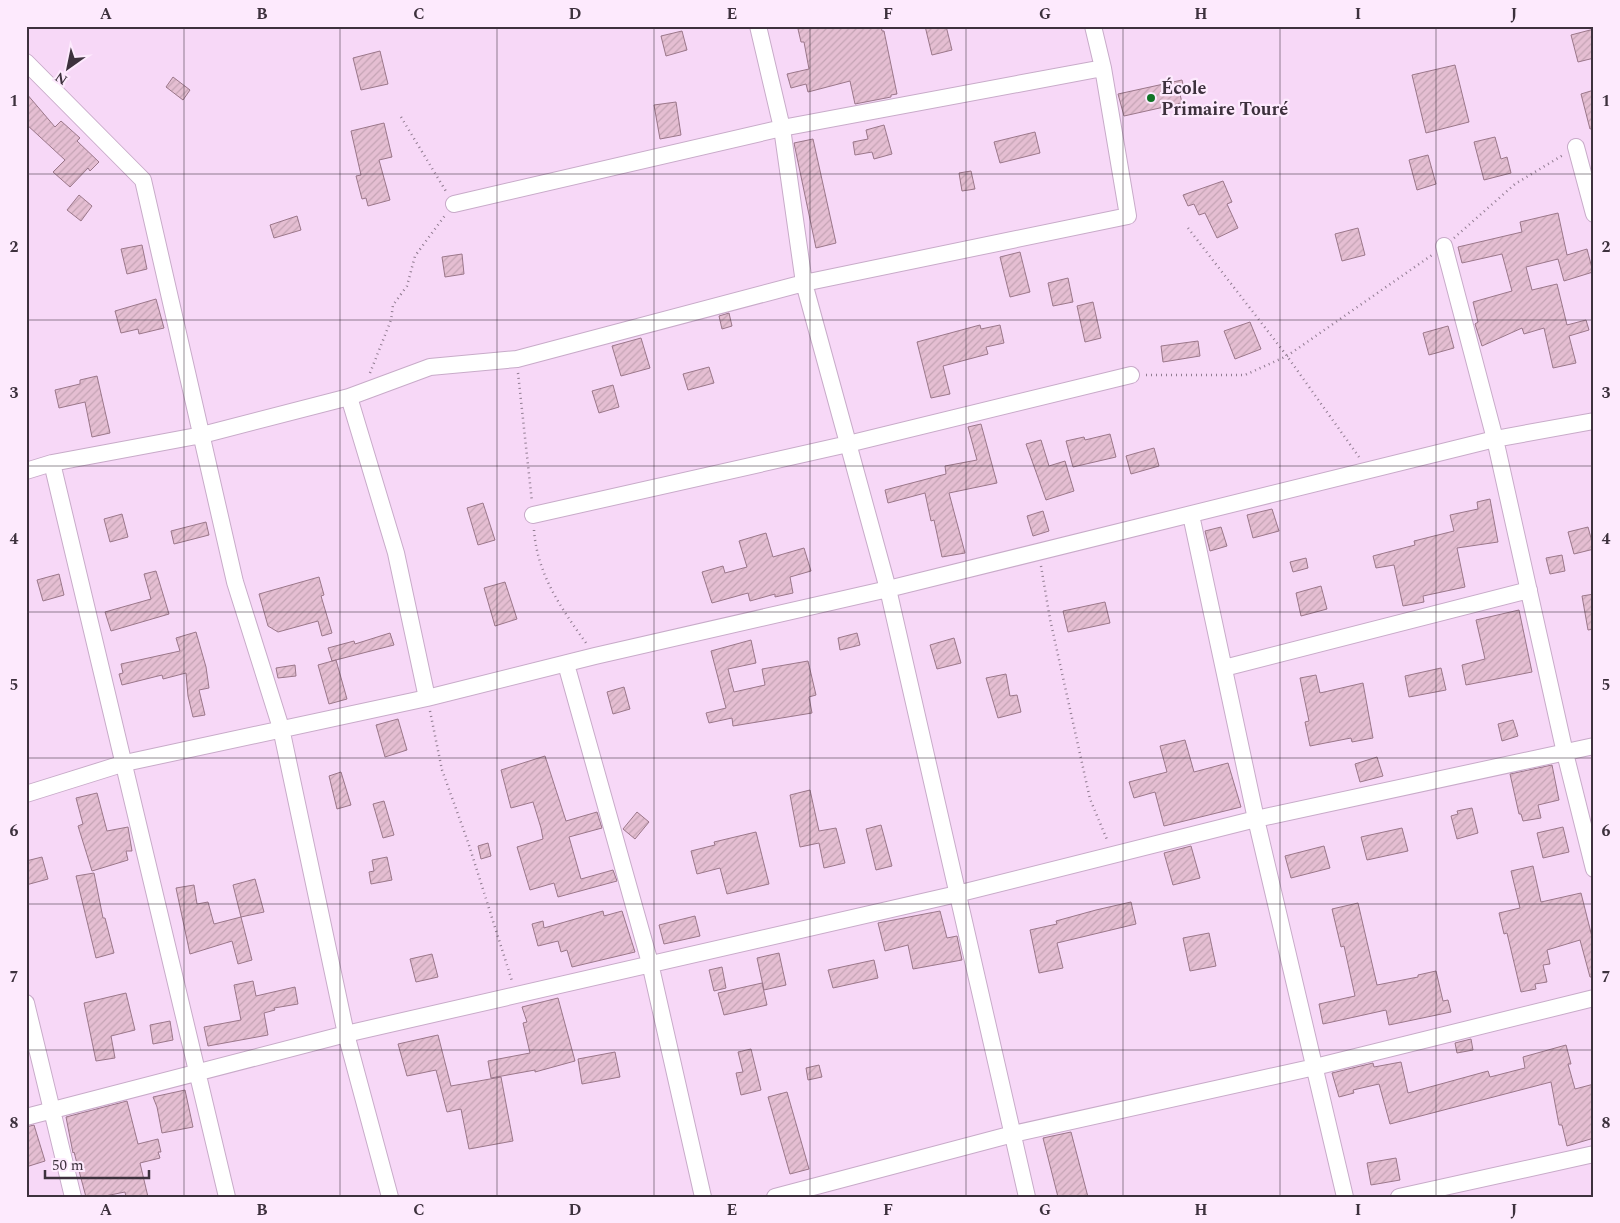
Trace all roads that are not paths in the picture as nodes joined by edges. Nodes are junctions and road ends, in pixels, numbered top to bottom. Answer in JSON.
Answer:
{"nodes":[{"id":1,"x":758,"y":26,"type":"edge"},
{"id":2,"x":1093,"y":26,"type":"edge"},
{"id":3,"x":26,"y":62,"type":"edge"},
{"id":4,"x":1103,"y":68,"type":"junction"},
{"id":5,"x":782,"y":128,"type":"junction"},
{"id":6,"x":1576,"y":147,"type":"road end"},
{"id":7,"x":454,"y":204,"type":"road end"},
{"id":8,"x":1594,"y":214,"type":"edge"},
{"id":9,"x":1444,"y":246,"type":"road end"},
{"id":10,"x":804,"y":283,"type":"junction"},
{"id":11,"x":1131,"y":375,"type":"road end"},
{"id":12,"x":350,"y":397,"type":"junction"},
{"id":13,"x":1594,"y":421,"type":"edge"},
{"id":14,"x":202,"y":435,"type":"junction"},
{"id":15,"x":1496,"y":439,"type":"junction"},
{"id":16,"x":848,"y":444,"type":"junction"},
{"id":17,"x":52,"y":463,"type":"junction"},
{"id":18,"x":26,"y":471,"type":"edge"},
{"id":19,"x":533,"y":515,"type":"dead end"},
{"id":20,"x":1191,"y":515,"type":"junction"},
{"id":21,"x":888,"y":589,"type":"junction"},
{"id":22,"x":1529,"y":590,"type":"junction"},
{"id":23,"x":566,"y":664,"type":"junction"},
{"id":24,"x":1224,"y":668,"type":"junction"},
{"id":25,"x":427,"y":698,"type":"junction"},
{"id":26,"x":281,"y":728,"type":"junction"},
{"id":27,"x":1594,"y":746,"type":"edge"},
{"id":28,"x":1565,"y":753,"type":"junction"},
{"id":29,"x":125,"y":763,"type":"junction"},
{"id":30,"x":26,"y":794,"type":"edge"},
{"id":31,"x":1256,"y":819,"type":"junction"},
{"id":32,"x":1594,"y":869,"type":"edge"},
{"id":33,"x":957,"y":894,"type":"junction"},
{"id":34,"x":650,"y":963,"type":"junction"},
{"id":35,"x":1594,"y":998,"type":"edge"},
{"id":36,"x":26,"y":1003,"type":"edge"},
{"id":37,"x":346,"y":1034,"type":"junction"},
{"id":38,"x":1315,"y":1067,"type":"junction"},
{"id":39,"x":196,"y":1072,"type":"junction"},
{"id":40,"x":54,"y":1111,"type":"junction"},
{"id":41,"x":26,"y":1117,"type":"edge"},
{"id":42,"x":1013,"y":1134,"type":"junction"},
{"id":43,"x":1594,"y":1154,"type":"edge"},
{"id":44,"x":73,"y":1197,"type":"edge"},
{"id":45,"x":227,"y":1197,"type":"edge"},
{"id":46,"x":390,"y":1197,"type":"edge"},
{"id":47,"x":703,"y":1197,"type":"edge"},
{"id":48,"x":775,"y":1197,"type":"edge"},
{"id":49,"x":1027,"y":1197,"type":"edge"},
{"id":50,"x":1345,"y":1197,"type":"edge"},
{"id":51,"x":1399,"y":1197,"type":"edge"}],
"edges":[{"from":1,"to":5,"type":"street"},
{"from":2,"to":4,"type":"street"},
{"from":3,"to":14,"type":"street"},
{"from":4,"to":5,"type":"street"},
{"from":4,"to":10,"type":"street"},
{"from":5,"to":7,"type":"street"},
{"from":5,"to":10,"type":"street"},
{"from":6,"to":8,"type":"street"},
{"from":9,"to":15,"type":"street"},
{"from":10,"to":12,"type":"street"},
{"from":10,"to":16,"type":"street"},
{"from":11,"to":16,"type":"street"},
{"from":12,"to":14,"type":"street"},
{"from":12,"to":25,"type":"street"},
{"from":13,"to":15,"type":"street"},
{"from":14,"to":17,"type":"street"},
{"from":14,"to":26,"type":"street"},
{"from":15,"to":20,"type":"street"},
{"from":15,"to":22,"type":"street"},
{"from":16,"to":19,"type":"street"},
{"from":16,"to":21,"type":"street"},
{"from":17,"to":18,"type":"street"},
{"from":17,"to":29,"type":"street"},
{"from":20,"to":21,"type":"street"},
{"from":20,"to":24,"type":"street"},
{"from":21,"to":23,"type":"street"},
{"from":21,"to":33,"type":"street"},
{"from":22,"to":24,"type":"street"},
{"from":22,"to":28,"type":"street"},
{"from":23,"to":25,"type":"street"},
{"from":23,"to":34,"type":"street"},
{"from":24,"to":31,"type":"street"},
{"from":25,"to":26,"type":"street"},
{"from":26,"to":29,"type":"street"},
{"from":26,"to":37,"type":"street"},
{"from":27,"to":28,"type":"street"},
{"from":28,"to":31,"type":"street"},
{"from":28,"to":32,"type":"street"},
{"from":29,"to":30,"type":"street"},
{"from":29,"to":39,"type":"street"},
{"from":31,"to":33,"type":"street"},
{"from":31,"to":38,"type":"street"},
{"from":33,"to":34,"type":"street"},
{"from":33,"to":42,"type":"street"},
{"from":34,"to":37,"type":"street"},
{"from":34,"to":47,"type":"street"},
{"from":35,"to":38,"type":"street"},
{"from":36,"to":40,"type":"street"},
{"from":37,"to":39,"type":"street"},
{"from":37,"to":46,"type":"street"},
{"from":38,"to":42,"type":"street"},
{"from":38,"to":50,"type":"street"},
{"from":39,"to":40,"type":"street"},
{"from":39,"to":45,"type":"street"},
{"from":40,"to":41,"type":"street"},
{"from":40,"to":44,"type":"street"},
{"from":42,"to":48,"type":"street"},
{"from":42,"to":49,"type":"street"},
{"from":43,"to":51,"type":"street"}]}
